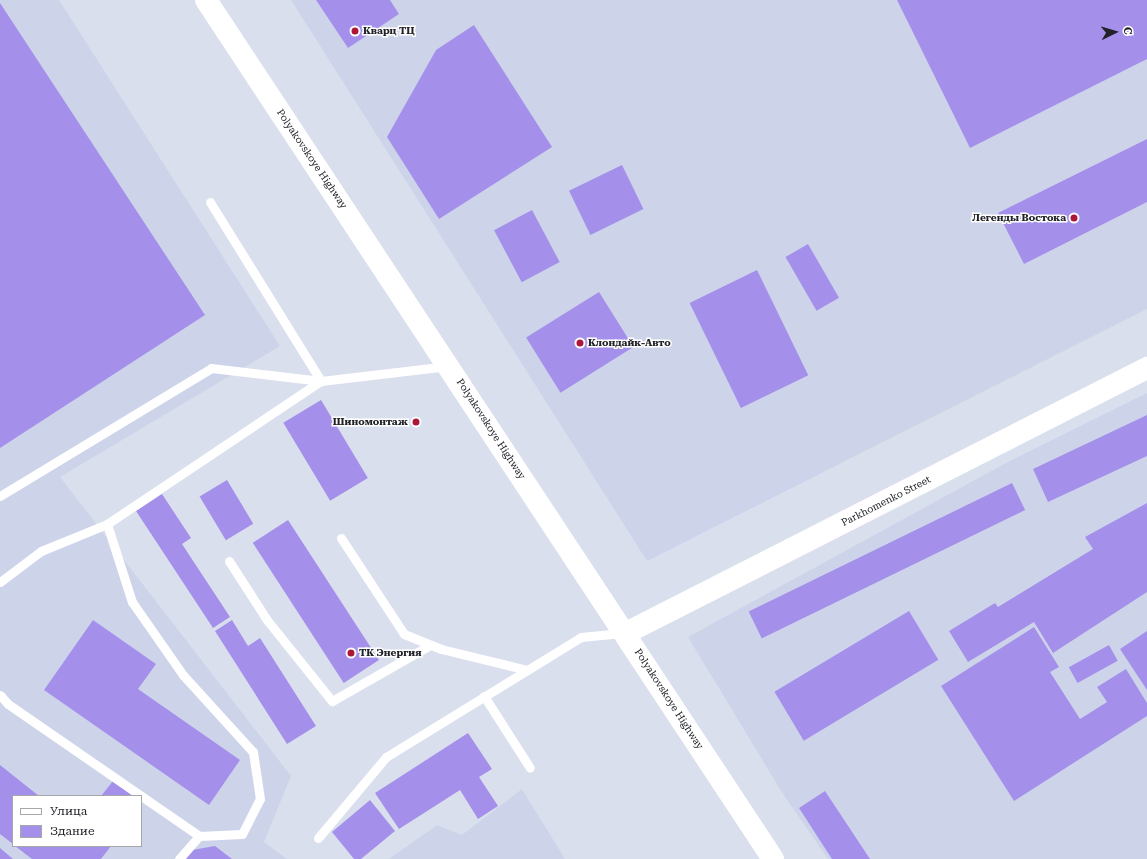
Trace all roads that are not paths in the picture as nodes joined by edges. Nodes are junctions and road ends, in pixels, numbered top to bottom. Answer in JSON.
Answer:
{"nodes":[{"id":1,"x":206,"y":0,"type":"edge"},
{"id":2,"x":210,"y":202,"type":"dead end"},
{"id":3,"x":449,"y":366,"type":"junction"},
{"id":4,"x":1147,"y":368,"type":"edge"},
{"id":5,"x":321,"y":381,"type":"junction"},
{"id":6,"x":0,"y":496,"type":"edge"},
{"id":7,"x":106,"y":524,"type":"junction"},
{"id":8,"x":341,"y":538,"type":"dead end"},
{"id":9,"x":229,"y":561,"type":"dead end"},
{"id":10,"x":0,"y":582,"type":"edge"},
{"id":11,"x":626,"y":633,"type":"junction"},
{"id":12,"x":430,"y":645,"type":"junction"},
{"id":13,"x":527,"y":670,"type":"junction"},
{"id":14,"x":0,"y":695,"type":"edge"},
{"id":15,"x":484,"y":696,"type":"junction"},
{"id":16,"x":530,"y":768,"type":"dead end"},
{"id":17,"x":140,"y":795,"type":"edge"},
{"id":18,"x":142,"y":797,"type":"edge"},
{"id":19,"x":199,"y":836,"type":"junction"},
{"id":20,"x":318,"y":838,"type":"dead end"},
{"id":21,"x":179,"y":859,"type":"edge"},
{"id":22,"x":774,"y":859,"type":"edge"}],
"edges":[{"from":1,"to":3,"type":"main road","name":"Polyakovskoye Highway"},
{"from":2,"to":5,"type":"lane"},
{"from":3,"to":5,"type":"lane"},
{"from":3,"to":11,"type":"main road","name":"Polyakovskoye Highway"},
{"from":4,"to":11,"type":"main road","name":"Parkhomenko Street"},
{"from":5,"to":6,"type":"lane"},
{"from":5,"to":7,"type":"lane"},
{"from":7,"to":10,"type":"lane"},
{"from":7,"to":19,"type":"lane"},
{"from":8,"to":12,"type":"lane"},
{"from":9,"to":12,"type":"lane"},
{"from":11,"to":13,"type":"lane"},
{"from":11,"to":22,"type":"main road","name":"Polyakovskoye Highway"},
{"from":12,"to":13,"type":"lane"},
{"from":13,"to":15,"type":"lane"},
{"from":14,"to":17,"type":"lane"},
{"from":15,"to":16,"type":"lane"},
{"from":15,"to":20,"type":"lane"},
{"from":18,"to":19,"type":"lane"},
{"from":19,"to":21,"type":"lane"}]}
